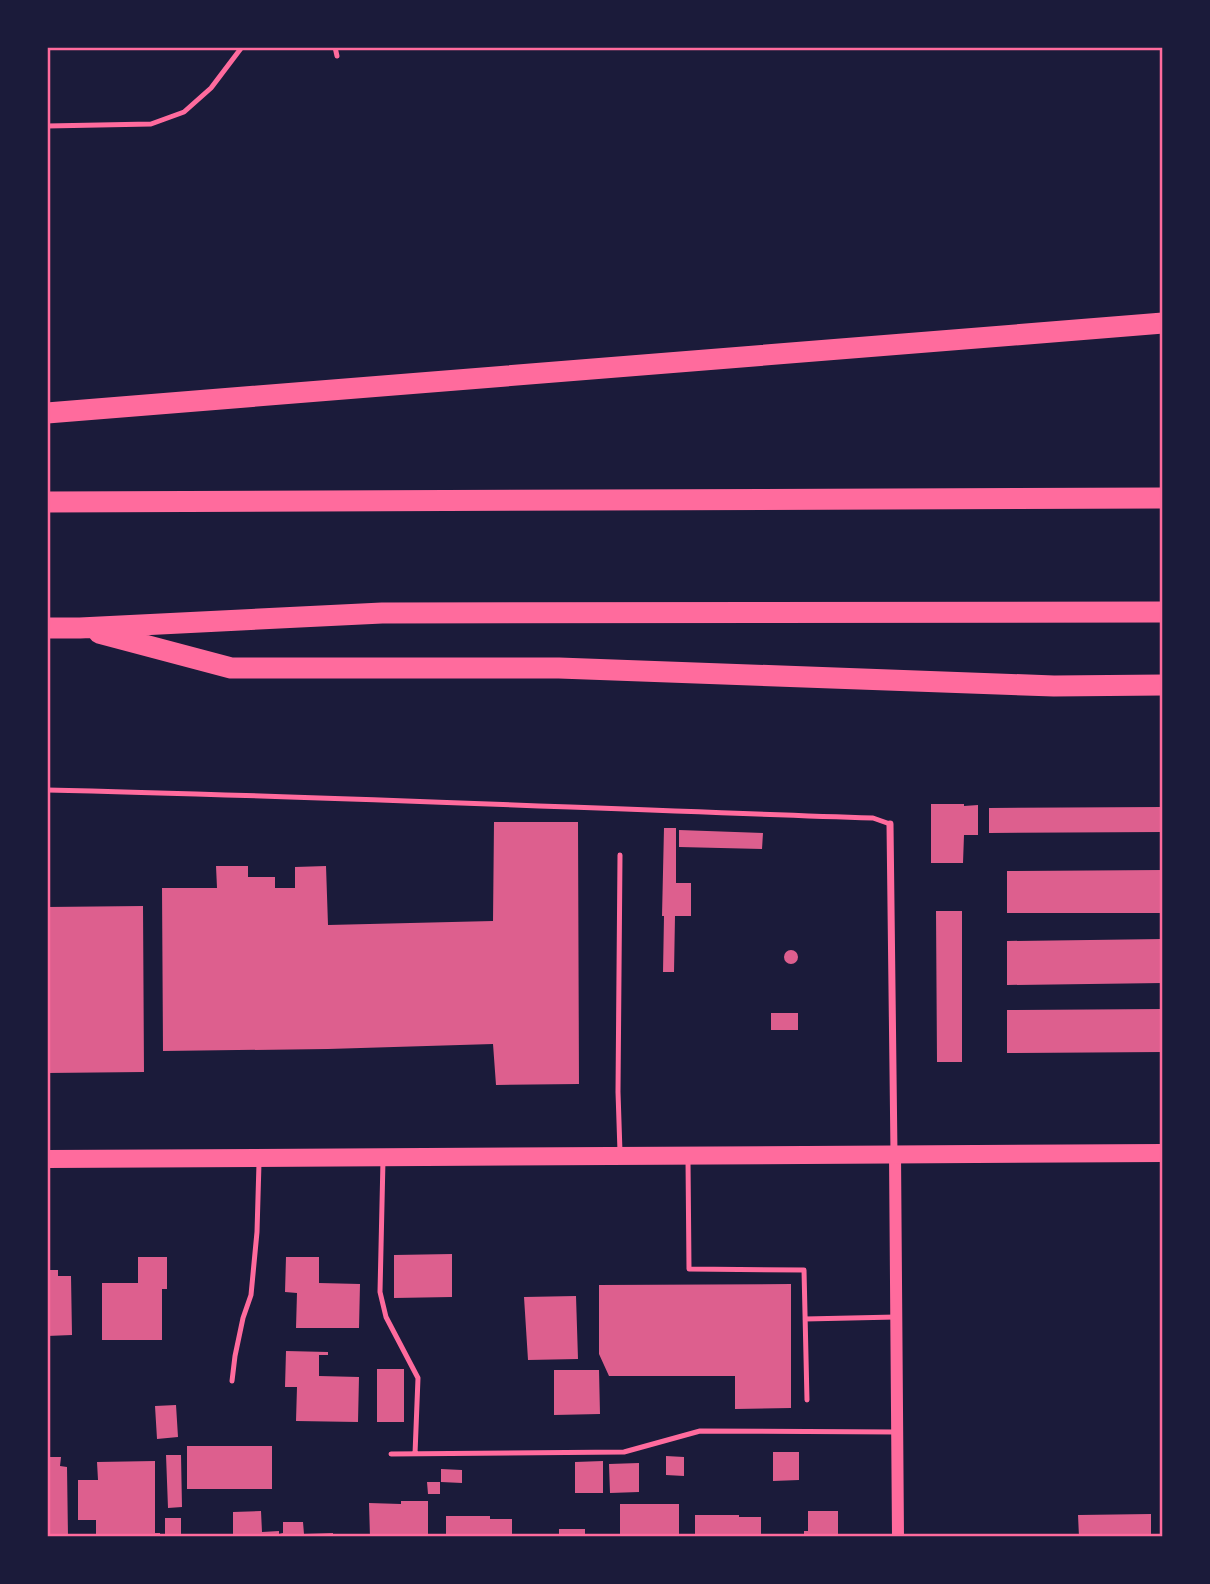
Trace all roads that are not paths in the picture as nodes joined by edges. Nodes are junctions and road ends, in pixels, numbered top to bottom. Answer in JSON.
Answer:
{"nodes":[{"id":1,"x":242,"y":47,"type":"edge"},
{"id":2,"x":335,"y":47,"type":"edge"},
{"id":3,"x":337,"y":56,"type":"dead end"},
{"id":4,"x":47,"y":126,"type":"edge"},
{"id":5,"x":1163,"y":323,"type":"edge"},
{"id":6,"x":47,"y":412,"type":"edge"},
{"id":7,"x":1163,"y":498,"type":"edge"},
{"id":8,"x":47,"y":502,"type":"edge"},
{"id":9,"x":1163,"y":612,"type":"edge"},
{"id":10,"x":47,"y":628,"type":"edge"},
{"id":11,"x":80,"y":628,"type":"junction"},
{"id":12,"x":1163,"y":685,"type":"edge"},
{"id":13,"x":47,"y":790,"type":"edge"},
{"id":14,"x":890,"y":824,"type":"joint"},
{"id":15,"x":620,"y":855,"type":"dead end"},
{"id":16,"x":1163,"y":1153,"type":"edge"},
{"id":17,"x":894,"y":1154,"type":"junction"},
{"id":18,"x":688,"y":1155,"type":"junction"},
{"id":19,"x":620,"y":1156,"type":"junction"},
{"id":20,"x":383,"y":1157,"type":"junction"},
{"id":21,"x":259,"y":1158,"type":"junction"},
{"id":22,"x":47,"y":1159,"type":"edge"},
{"id":23,"x":896,"y":1317,"type":"junction"},
{"id":24,"x":805,"y":1319,"type":"junction"},
{"id":25,"x":232,"y":1381,"type":"dead end"},
{"id":26,"x":807,"y":1399,"type":"dead end"},
{"id":27,"x":897,"y":1432,"type":"junction"},
{"id":28,"x":391,"y":1454,"type":"dead end"},
{"id":29,"x":415,"y":1454,"type":"junction"},
{"id":30,"x":898,"y":1537,"type":"edge"}],
"edges":[{"from":1,"to":4,"type":"lane"},
{"from":2,"to":3,"type":"lane"},
{"from":5,"to":6,"type":"highway"},
{"from":7,"to":8,"type":"highway"},
{"from":9,"to":11,"type":"highway"},
{"from":10,"to":11,"type":"highway"},
{"from":11,"to":12,"type":"highway"},
{"from":13,"to":14,"type":"lane"},
{"from":14,"to":17,"type":"street"},
{"from":15,"to":19,"type":"lane"},
{"from":16,"to":17,"type":"main road"},
{"from":17,"to":18,"type":"main road"},
{"from":17,"to":23,"type":"street"},
{"from":18,"to":19,"type":"main road"},
{"from":18,"to":24,"type":"lane"},
{"from":19,"to":20,"type":"main road"},
{"from":20,"to":21,"type":"main road"},
{"from":20,"to":29,"type":"lane"},
{"from":21,"to":22,"type":"main road"},
{"from":21,"to":25,"type":"lane"},
{"from":23,"to":24,"type":"lane"},
{"from":23,"to":27,"type":"street"},
{"from":24,"to":26,"type":"lane"},
{"from":27,"to":29,"type":"lane"},
{"from":27,"to":30,"type":"street"},
{"from":28,"to":29,"type":"lane"}]}
